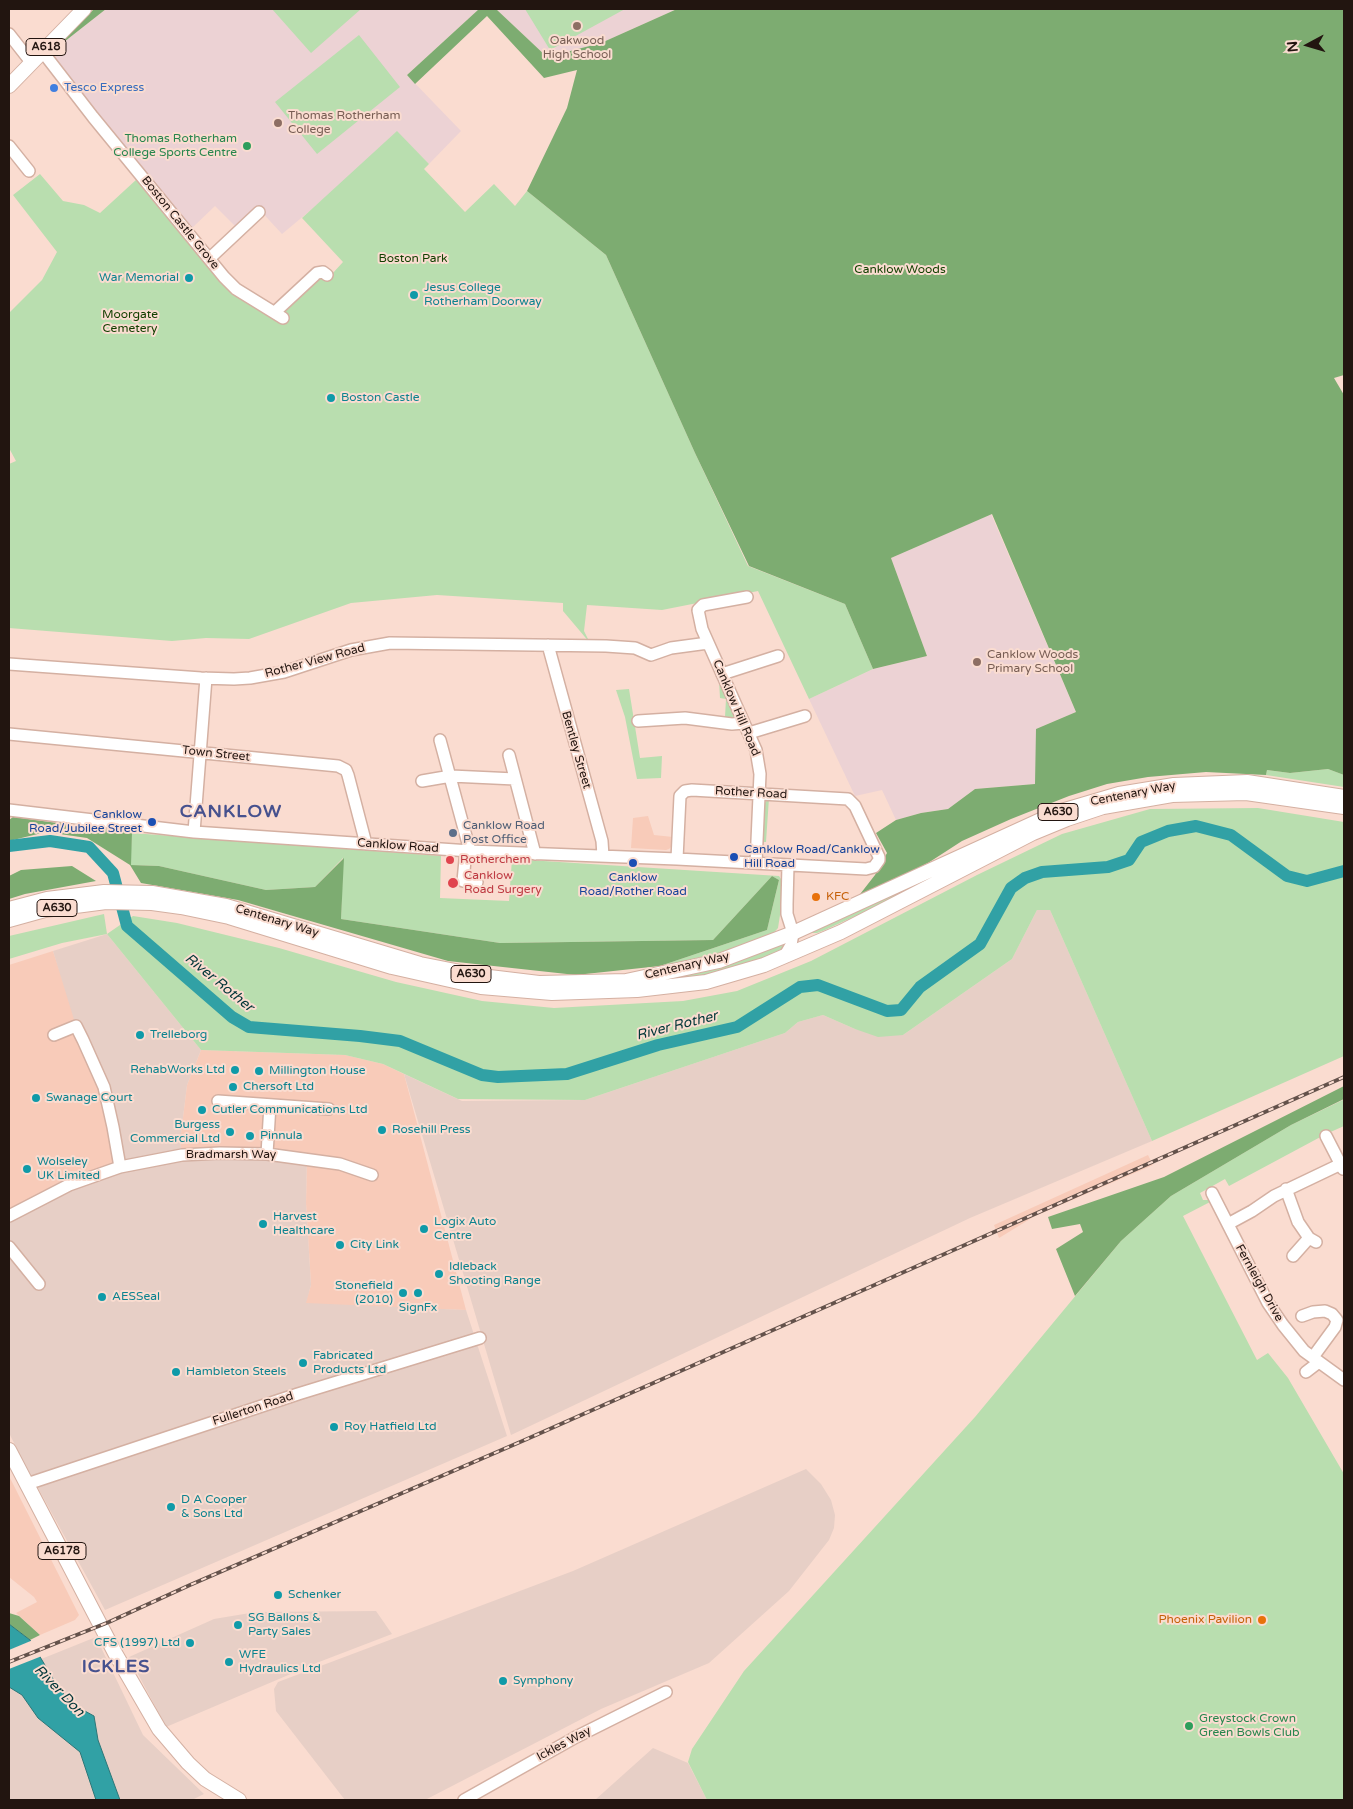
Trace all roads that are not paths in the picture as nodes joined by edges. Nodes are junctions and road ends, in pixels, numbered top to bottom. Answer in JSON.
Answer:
{"nodes":[{"id":1,"x":84,"y":9,"type":"edge"},
{"id":2,"x":9,"y":34,"type":"edge"},
{"id":3,"x":42,"y":51,"type":"junction"},
{"id":4,"x":31,"y":62,"type":"junction"},
{"id":5,"x":9,"y":86,"type":"edge"},
{"id":6,"x":9,"y":146,"type":"edge"},
{"id":7,"x":29,"y":171,"type":"dead end"},
{"id":8,"x":259,"y":212,"type":"dead end"},
{"id":9,"x":210,"y":258,"type":"junction"},
{"id":10,"x":327,"y":275,"type":"dead end"},
{"id":11,"x":748,"y":597,"type":"dead end"},
{"id":12,"x":708,"y":643,"type":"junction"},
{"id":13,"x":548,"y":645,"type":"junction"},
{"id":14,"x":778,"y":656,"type":"dead end"},
{"id":15,"x":9,"y":664,"type":"edge"},
{"id":16,"x":722,"y":674,"type":"junction"},
{"id":17,"x":206,"y":678,"type":"junction"},
{"id":18,"x":805,"y":716,"type":"dead end"},
{"id":19,"x":638,"y":721,"type":"dead end"},
{"id":20,"x":747,"y":728,"type":"junction"},
{"id":21,"x":9,"y":734,"type":"edge"},
{"id":22,"x":440,"y":740,"type":"dead end"},
{"id":23,"x":201,"y":752,"type":"junction"},
{"id":24,"x":509,"y":755,"type":"dead end"},
{"id":25,"x":451,"y":776,"type":"junction"},
{"id":26,"x":515,"y":780,"type":"junction"},
{"id":27,"x":422,"y":781,"type":"dead end"},
{"id":28,"x":759,"y":793,"type":"junction"},
{"id":29,"x":1343,"y":805,"type":"edge"},
{"id":30,"x":9,"y":810,"type":"edge"},
{"id":31,"x":194,"y":832,"type":"junction"},
{"id":32,"x":366,"y":844,"type":"junction"},
{"id":33,"x":468,"y":850,"type":"junction"},
{"id":34,"x":535,"y":854,"type":"junction"},
{"id":35,"x":603,"y":856,"type":"junction"},
{"id":36,"x":677,"y":859,"type":"junction"},
{"id":37,"x":756,"y":863,"type":"junction"},
{"id":38,"x":877,"y":864,"type":"joint"},
{"id":39,"x":788,"y":866,"type":"junction"},
{"id":40,"x":477,"y":882,"type":"dead end"},
{"id":41,"x":105,"y":897,"type":"junction"},
{"id":42,"x":152,"y":898,"type":"junction"},
{"id":43,"x":9,"y":909,"type":"edge"},
{"id":44,"x":9,"y":920,"type":"edge"},
{"id":45,"x":793,"y":933,"type":"junction"},
{"id":46,"x":826,"y":939,"type":"junction"},
{"id":47,"x":784,"y":957,"type":"junction"},
{"id":48,"x":54,"y":1035,"type":"dead end"},
{"id":49,"x":218,"y":1101,"type":"dead end"},
{"id":50,"x":270,"y":1105,"type":"junction"},
{"id":51,"x":329,"y":1109,"type":"dead end"},
{"id":52,"x":1326,"y":1136,"type":"dead end"},
{"id":53,"x":267,"y":1154,"type":"junction"},
{"id":54,"x":120,"y":1166,"type":"junction"},
{"id":55,"x":1342,"y":1168,"type":"edge"},
{"id":56,"x":372,"y":1175,"type":"dead end"},
{"id":57,"x":1286,"y":1189,"type":"junction"},
{"id":58,"x":1212,"y":1192,"type":"dead end"},
{"id":59,"x":9,"y":1216,"type":"edge"},
{"id":60,"x":1228,"y":1224,"type":"junction"},
{"id":61,"x":9,"y":1247,"type":"edge"},
{"id":62,"x":1293,"y":1256,"type":"dead end"},
{"id":63,"x":39,"y":1284,"type":"dead end"},
{"id":64,"x":1302,"y":1316,"type":"dead end"},
{"id":65,"x":480,"y":1338,"type":"dead end"},
{"id":66,"x":1316,"y":1360,"type":"junction"},
{"id":67,"x":1306,"y":1372,"type":"dead end"},
{"id":68,"x":1344,"y":1380,"type":"edge"},
{"id":69,"x":9,"y":1450,"type":"edge"},
{"id":70,"x":27,"y":1484,"type":"junction"},
{"id":71,"x":666,"y":1692,"type":"dead end"},
{"id":72,"x":239,"y":1800,"type":"edge"},
{"id":73,"x":464,"y":1800,"type":"edge"}],
"edges":[{"from":1,"to":3,"type":"main road","number":"A618"},
{"from":2,"to":4,"type":"street"},
{"from":3,"to":4,"type":"main road","number":"A618"},
{"from":3,"to":9,"type":"street","name":"Boston Castle Grove"},
{"from":4,"to":5,"type":"main road","number":"A618"},
{"from":6,"to":7,"type":"street"},
{"from":8,"to":9,"type":"street"},
{"from":9,"to":10,"type":"street","name":"Boston Castle Grove"},
{"from":11,"to":12,"type":"street","name":"Canklow Hill Road"},
{"from":12,"to":13,"type":"street","name":"Rother View Road"},
{"from":12,"to":16,"type":"street","name":"Canklow Hill Road"},
{"from":13,"to":17,"type":"street","name":"Rother View Road"},
{"from":13,"to":35,"type":"street","name":"Bentley Street"},
{"from":14,"to":16,"type":"street"},
{"from":15,"to":17,"type":"street","name":"Rother View Road"},
{"from":16,"to":20,"type":"street","name":"Canklow Hill Road"},
{"from":17,"to":23,"type":"street"},
{"from":18,"to":20,"type":"street"},
{"from":19,"to":20,"type":"street"},
{"from":20,"to":28,"type":"street","name":"Canklow Hill Road"},
{"from":21,"to":23,"type":"street","name":"Town Street"},
{"from":22,"to":25,"type":"street"},
{"from":23,"to":31,"type":"street"},
{"from":23,"to":32,"type":"street","name":"Town Street"},
{"from":24,"to":26,"type":"street"},
{"from":25,"to":26,"type":"street"},
{"from":25,"to":27,"type":"street"},
{"from":25,"to":33,"type":"street"},
{"from":26,"to":34,"type":"street"},
{"from":28,"to":36,"type":"street","name":"Rother Road"},
{"from":28,"to":37,"type":"street","name":"Canklow Hill Road"},
{"from":28,"to":38,"type":"street","name":"Rother Road"},
{"from":29,"to":45,"type":"main road","name":"Centenary Way","number":"A630"},
{"from":29,"to":46,"type":"main road","number":"A630"},
{"from":30,"to":31,"type":"street","name":"Canklow Road"},
{"from":31,"to":32,"type":"street","name":"Canklow Road"},
{"from":32,"to":33,"type":"street","name":"Canklow Road"},
{"from":33,"to":34,"type":"street","name":"Canklow Road"},
{"from":33,"to":40,"type":"street"},
{"from":34,"to":35,"type":"street","name":"Canklow Road"},
{"from":35,"to":36,"type":"street","name":"Canklow Road"},
{"from":36,"to":37,"type":"street","name":"Canklow Road"},
{"from":37,"to":39,"type":"street","name":"Canklow Road"},
{"from":38,"to":39,"type":"street","name":"Canklow Road"},
{"from":39,"to":45,"type":"street"},
{"from":41,"to":42,"type":"main road","name":"Centenary Way","number":"A630"},
{"from":41,"to":43,"type":"main road","name":"Centenary Way","number":"A630"},
{"from":41,"to":44,"type":"main road","name":"Centenary Way","number":"A630"},
{"from":42,"to":45,"type":"main road","name":"Centenary Way","number":"A630"},
{"from":42,"to":47,"type":"main road","name":"Centenary Way","number":"A630"},
{"from":45,"to":46,"type":"main road"},
{"from":45,"to":47,"type":"street"},
{"from":46,"to":47,"type":"main road","number":"A630"},
{"from":48,"to":54,"type":"street"},
{"from":49,"to":50,"type":"street"},
{"from":50,"to":51,"type":"street"},
{"from":50,"to":53,"type":"street"},
{"from":52,"to":55,"type":"street"},
{"from":53,"to":54,"type":"street","name":"Bradmarsh Way"},
{"from":53,"to":56,"type":"street","name":"Bradmarsh Way"},
{"from":54,"to":59,"type":"street","name":"Bradmarsh Way"},
{"from":55,"to":57,"type":"street"},
{"from":57,"to":60,"type":"street"},
{"from":57,"to":62,"type":"street"},
{"from":58,"to":60,"type":"street","name":"Fernleigh Drive"},
{"from":60,"to":66,"type":"street","name":"Fernleigh Drive"},
{"from":61,"to":63,"type":"street"},
{"from":64,"to":66,"type":"street"},
{"from":65,"to":70,"type":"street","name":"Fullerton Road"},
{"from":66,"to":67,"type":"street"},
{"from":66,"to":68,"type":"street","name":"Fernleigh Drive"},
{"from":69,"to":70,"type":"main road","number":"A6178"},
{"from":70,"to":72,"type":"main road","number":"A6178"},
{"from":71,"to":73,"type":"street","name":"Ickles Way"}]}
